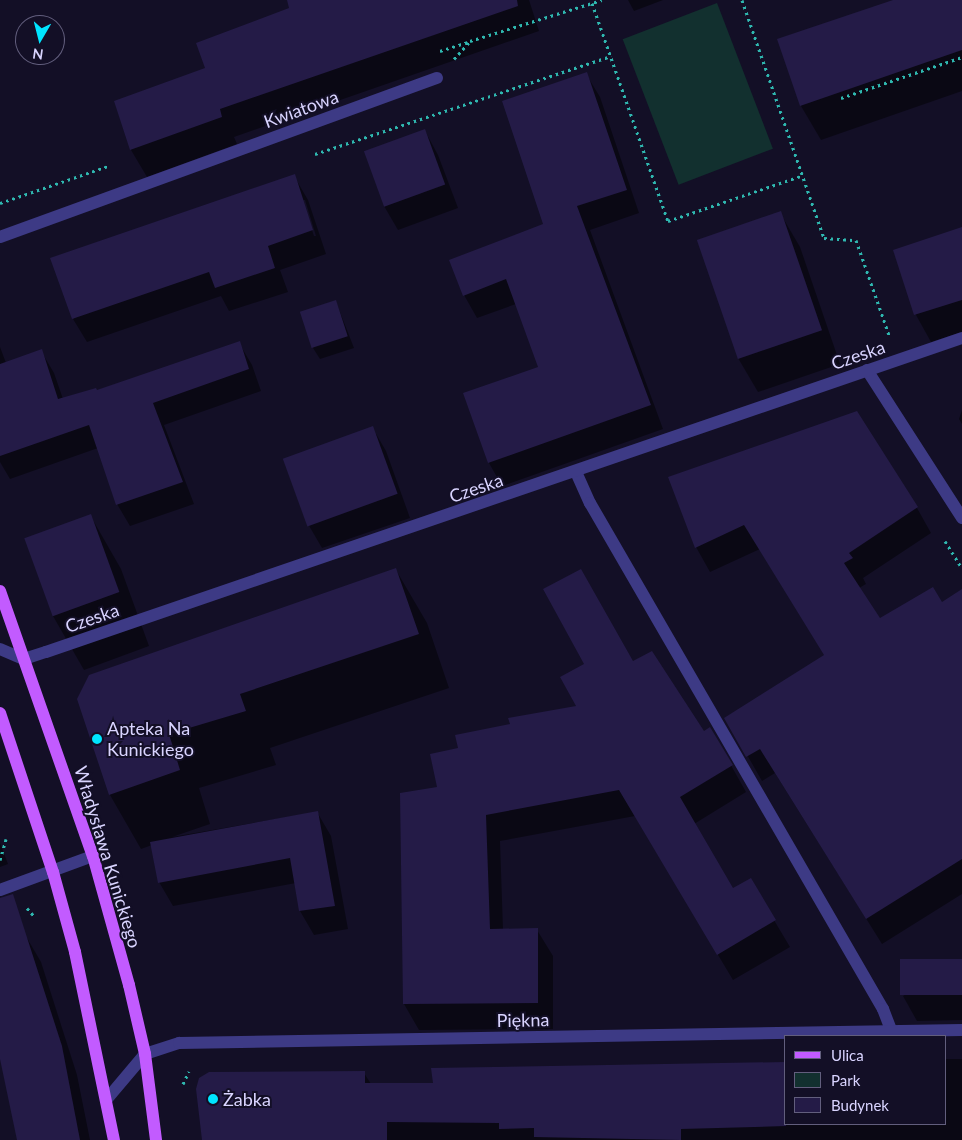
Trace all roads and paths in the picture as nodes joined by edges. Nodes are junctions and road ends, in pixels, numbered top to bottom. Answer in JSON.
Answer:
{"nodes":[{"id":1,"x":602,"y":0,"type":"edge"},
{"id":2,"x":742,"y":0,"type":"edge"},
{"id":3,"x":592,"y":3,"type":"junction"},
{"id":4,"x":611,"y":56,"type":"junction"},
{"id":5,"x":962,"y":57,"type":"edge"},
{"id":6,"x":437,"y":78,"type":"joint"},
{"id":7,"x":842,"y":98,"type":"dead end"},
{"id":8,"x":308,"y":156,"type":"dead end"},
{"id":9,"x":801,"y":176,"type":"junction"},
{"id":10,"x":0,"y":237,"type":"edge"},
{"id":11,"x":890,"y":337,"type":"dead end"},
{"id":12,"x":962,"y":338,"type":"edge"},
{"id":13,"x":867,"y":370,"type":"junction"},
{"id":14,"x":576,"y":472,"type":"junction"},
{"id":15,"x":962,"y":518,"type":"edge"},
{"id":16,"x":0,"y":591,"type":"edge"},
{"id":17,"x":0,"y":649,"type":"edge"},
{"id":18,"x":24,"y":659,"type":"junction"},
{"id":19,"x":0,"y":713,"type":"edge"},
{"id":20,"x":6,"y":839,"type":"dead end"},
{"id":21,"x":93,"y":856,"type":"junction"},
{"id":22,"x":0,"y":860,"type":"edge"},
{"id":23,"x":53,"y":872,"type":"junction"},
{"id":24,"x":0,"y":890,"type":"edge"},
{"id":25,"x":962,"y":1030,"type":"edge"},
{"id":26,"x":892,"y":1033,"type":"junction"},
{"id":27,"x":145,"y":1054,"type":"junction"},
{"id":28,"x":107,"y":1099,"type":"junction"},
{"id":29,"x":114,"y":1140,"type":"edge"},
{"id":30,"x":156,"y":1140,"type":"edge"}],
"edges":[{"from":1,"to":3,"type":"path"},
{"from":2,"to":9,"type":"path"},
{"from":3,"to":4,"type":"path"},
{"from":3,"to":6,"type":"path"},
{"from":4,"to":8,"type":"path"},
{"from":4,"to":9,"type":"path"},
{"from":5,"to":7,"type":"path"},
{"from":6,"to":10,"type":"street","name":"Kwiatowa"},
{"from":9,"to":11,"type":"path"},
{"from":12,"to":13,"type":"street","name":"Czeska"},
{"from":13,"to":14,"type":"street","name":"Czeska"},
{"from":13,"to":15,"type":"street"},
{"from":14,"to":18,"type":"street","name":"Czeska"},
{"from":14,"to":26,"type":"street"},
{"from":16,"to":18,"type":"main road","name":"Władysława Kunickiego"},
{"from":17,"to":18,"type":"street"},
{"from":18,"to":21,"type":"main road","name":"Władysława Kunickiego"},
{"from":19,"to":23,"type":"main road"},
{"from":20,"to":22,"type":"path"},
{"from":21,"to":23,"type":"street"},
{"from":21,"to":27,"type":"main road","name":"Władysława Kunickiego"},
{"from":23,"to":24,"type":"street"},
{"from":23,"to":28,"type":"main road"},
{"from":25,"to":26,"type":"street","name":"Piękna"},
{"from":26,"to":27,"type":"street","name":"Piękna"},
{"from":27,"to":28,"type":"street"},
{"from":27,"to":30,"type":"main road","name":"Władysława Kunickiego"},
{"from":28,"to":29,"type":"main road"}]}
